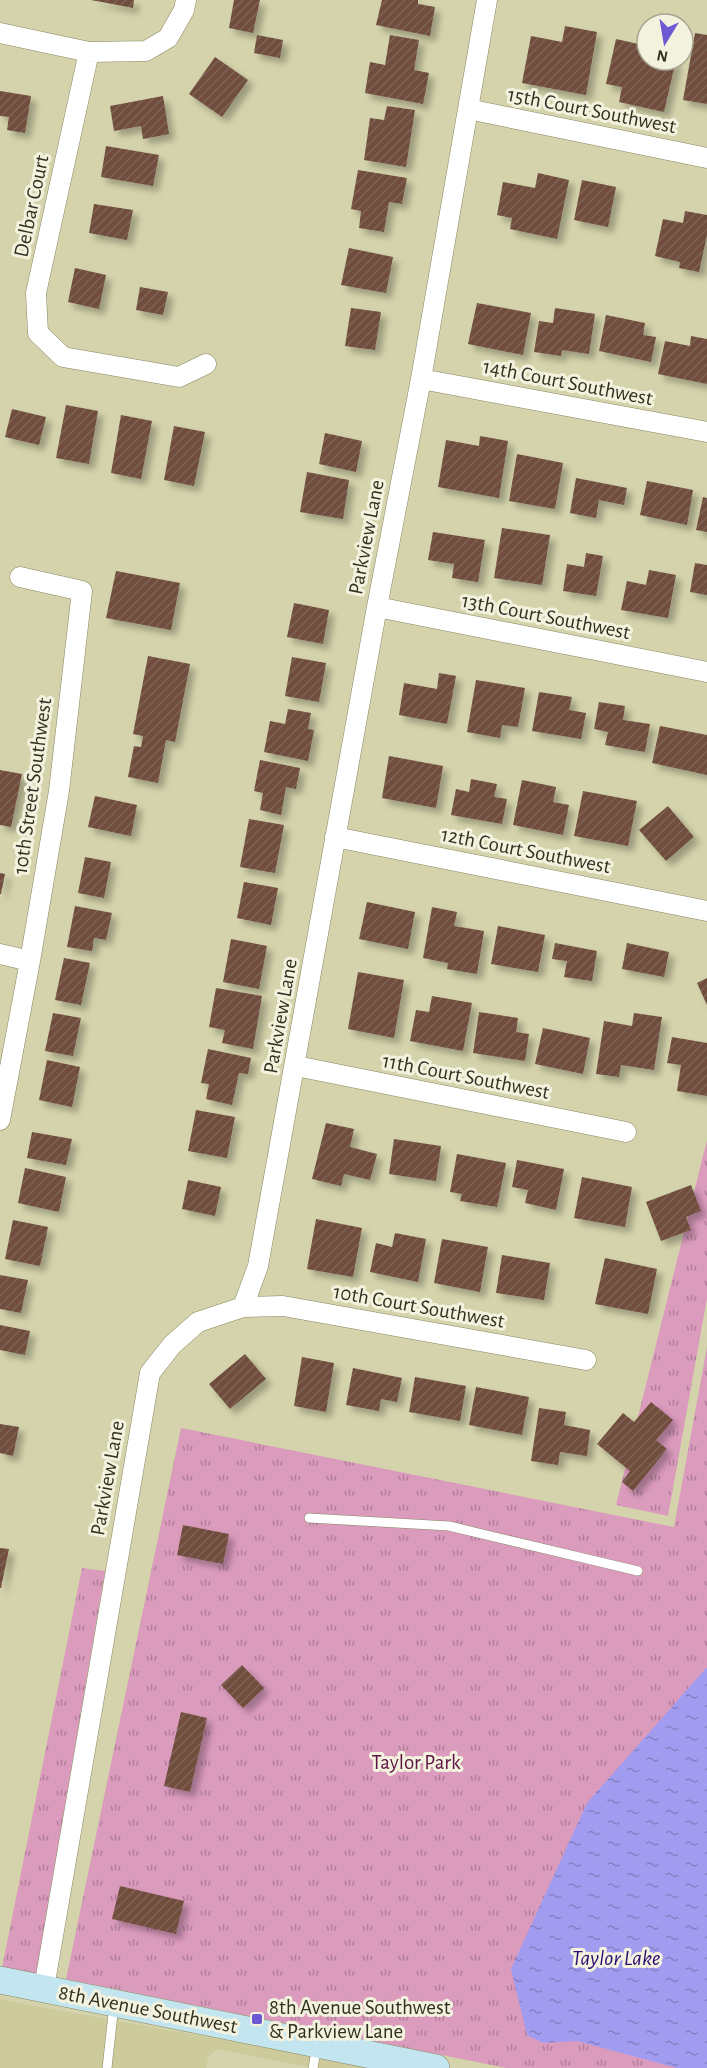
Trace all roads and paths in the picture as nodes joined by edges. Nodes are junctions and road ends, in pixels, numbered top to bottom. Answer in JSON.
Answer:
{"nodes":[{"id":1,"x":186,"y":0,"type":"edge"},
{"id":2,"x":487,"y":0,"type":"edge"},
{"id":3,"x":0,"y":33,"type":"edge"},
{"id":4,"x":89,"y":52,"type":"junction"},
{"id":5,"x":468,"y":109,"type":"junction"},
{"id":6,"x":707,"y":158,"type":"edge"},
{"id":7,"x":206,"y":364,"type":"dead end"},
{"id":8,"x":421,"y":379,"type":"junction"},
{"id":9,"x":707,"y":432,"type":"edge"},
{"id":10,"x":20,"y":577,"type":"dead end"},
{"id":11,"x":377,"y":608,"type":"junction"},
{"id":12,"x":707,"y":672,"type":"edge"},
{"id":13,"x":335,"y":837,"type":"junction"},
{"id":14,"x":707,"y":910,"type":"edge"},
{"id":15,"x":0,"y":954,"type":"edge"},
{"id":16,"x":30,"y":960,"type":"junction"},
{"id":17,"x":296,"y":1066,"type":"junction"},
{"id":18,"x":0,"y":1120,"type":"edge"},
{"id":19,"x":626,"y":1132,"type":"dead end"},
{"id":20,"x":243,"y":1307,"type":"junction"},
{"id":21,"x":586,"y":1360,"type":"dead end"},
{"id":22,"x":309,"y":1518,"type":"dead end"},
{"id":23,"x":638,"y":1571,"type":"dead end"},
{"id":24,"x":0,"y":1980,"type":"edge"},
{"id":25,"x":44,"y":1988,"type":"junction"},
{"id":26,"x":114,"y":2003,"type":"junction"},
{"id":27,"x":315,"y":2056,"type":"edge"},
{"id":28,"x":107,"y":2068,"type":"edge"},
{"id":29,"x":436,"y":2068,"type":"edge"}],
"edges":[{"from":1,"to":4,"type":"street"},
{"from":2,"to":5,"type":"street","name":"Parkview Lane"},
{"from":3,"to":4,"type":"street"},
{"from":4,"to":7,"type":"street","name":"Delbar Court"},
{"from":5,"to":6,"type":"street","name":"15th Court Southwest"},
{"from":5,"to":8,"type":"street","name":"Parkview Lane"},
{"from":8,"to":9,"type":"street","name":"14th Court Southwest"},
{"from":8,"to":11,"type":"street","name":"Parkview Lane"},
{"from":10,"to":16,"type":"street","name":"10th Street Southwest"},
{"from":11,"to":12,"type":"street","name":"13th Court Southwest"},
{"from":11,"to":13,"type":"street","name":"Parkview Lane"},
{"from":13,"to":14,"type":"street","name":"12th Court Southwest"},
{"from":13,"to":17,"type":"street","name":"Parkview Lane"},
{"from":15,"to":16,"type":"street"},
{"from":16,"to":18,"type":"street","name":"10th Street Southwest"},
{"from":17,"to":19,"type":"street","name":"11th Court Southwest"},
{"from":17,"to":20,"type":"street","name":"Parkview Lane"},
{"from":20,"to":21,"type":"street","name":"10th Court Southwest"},
{"from":20,"to":25,"type":"street","name":"Parkview Lane"},
{"from":22,"to":23,"type":"lane"},
{"from":24,"to":25,"type":"street","name":"8th Avenue Southwest"},
{"from":25,"to":26,"type":"street","name":"8th Avenue Southwest"},
{"from":26,"to":27,"type":"street","name":"8th Avenue Southwest"},
{"from":26,"to":28,"type":"lane"},
{"from":27,"to":29,"type":"street","name":"8th Avenue Southwest"}]}
